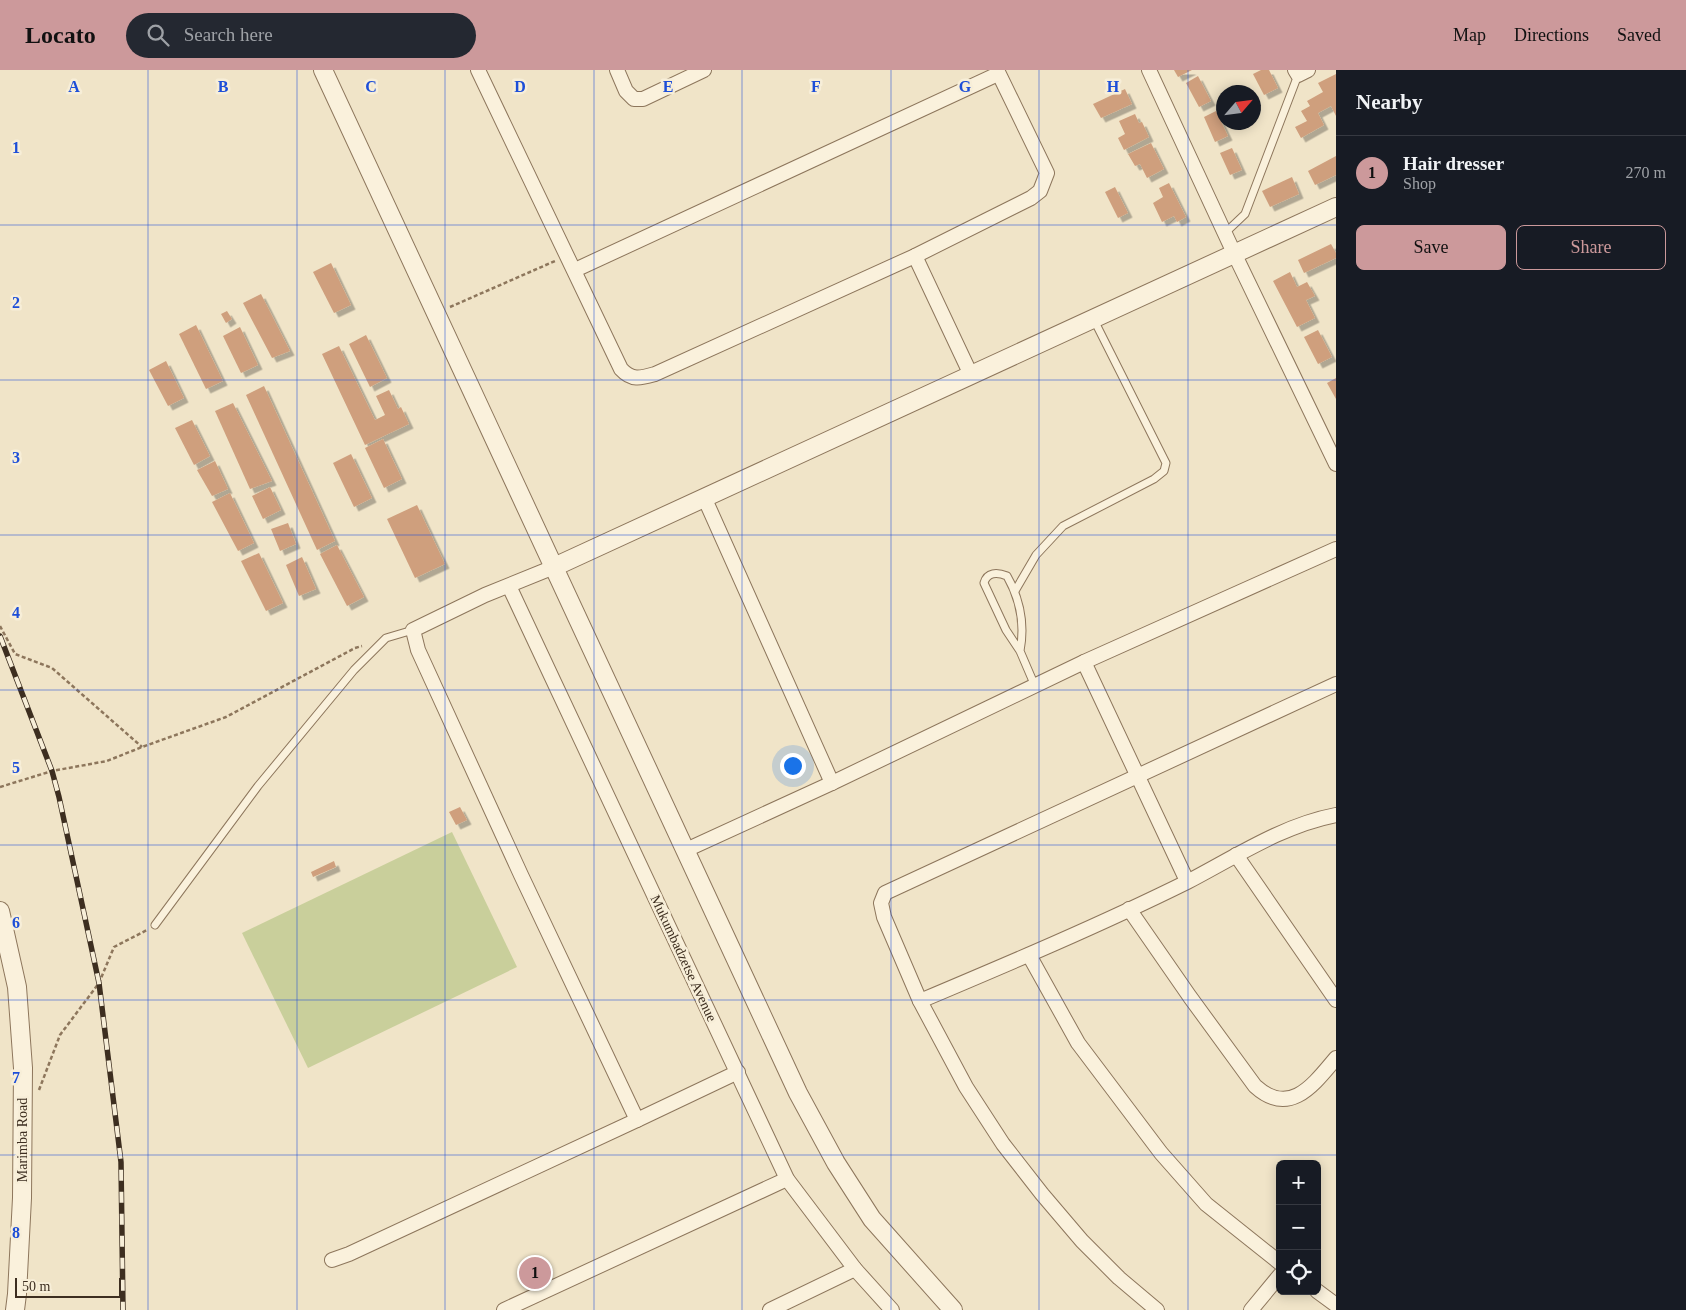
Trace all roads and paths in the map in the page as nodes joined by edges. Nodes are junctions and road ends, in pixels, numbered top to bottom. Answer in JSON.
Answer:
{"nodes":[{"id":1,"x":323,"y":70,"type":"edge"},
{"id":2,"x":478,"y":70,"type":"edge"},
{"id":3,"x":617,"y":70,"type":"edge"},
{"id":4,"x":704,"y":70,"type":"edge"},
{"id":5,"x":1150,"y":70,"type":"edge"},
{"id":6,"x":998,"y":72,"type":"edge"},
{"id":7,"x":1300,"y":72,"type":"edge"},
{"id":8,"x":1336,"y":207,"type":"edge"},
{"id":9,"x":1226,"y":233,"type":"junction"},
{"id":10,"x":1234,"y":253,"type":"junction"},
{"id":11,"x":567,"y":256,"type":"junction"},
{"id":12,"x":915,"y":256,"type":"junction"},
{"id":13,"x":575,"y":270,"type":"junction"},
{"id":14,"x":437,"y":313,"type":"junction"},
{"id":15,"x":1093,"y":318,"type":"junction"},
{"id":16,"x":971,"y":375,"type":"junction"},
{"id":17,"x":1336,"y":464,"type":"edge"},
{"id":18,"x":704,"y":497,"type":"junction"},
{"id":19,"x":1336,"y":549,"type":"edge"},
{"id":20,"x":554,"y":567,"type":"junction"},
{"id":21,"x":509,"y":586,"type":"junction"},
{"id":22,"x":1016,"y":591,"type":"junction"},
{"id":23,"x":0,"y":626,"type":"edge"},
{"id":24,"x":413,"y":630,"type":"junction"},
{"id":25,"x":363,"y":646,"type":"dead end"},
{"id":26,"x":1020,"y":651,"type":"junction"},
{"id":27,"x":1084,"y":662,"type":"junction"},
{"id":28,"x":1336,"y":684,"type":"edge"},
{"id":29,"x":1035,"y":686,"type":"junction"},
{"id":30,"x":142,"y":747,"type":"junction"},
{"id":31,"x":1136,"y":775,"type":"junction"},
{"id":32,"x":832,"y":783,"type":"junction"},
{"id":33,"x":0,"y":787,"type":"edge"},
{"id":34,"x":1336,"y":815,"type":"edge"},
{"id":35,"x":686,"y":850,"type":"junction"},
{"id":36,"x":1236,"y":855,"type":"junction"},
{"id":37,"x":1187,"y":882,"type":"junction"},
{"id":38,"x":1129,"y":909,"type":"junction"},
{"id":39,"x":0,"y":912,"type":"edge"},
{"id":40,"x":155,"y":926,"type":"joint"},
{"id":41,"x":1029,"y":955,"type":"junction"},
{"id":42,"x":920,"y":1000,"type":"junction"},
{"id":43,"x":1336,"y":1000,"type":"edge"},
{"id":44,"x":1336,"y":1058,"type":"edge"},
{"id":45,"x":738,"y":1072,"type":"junction"},
{"id":46,"x":22,"y":1109,"type":"junction"},
{"id":47,"x":637,"y":1120,"type":"junction"},
{"id":48,"x":787,"y":1179,"type":"junction"},
{"id":49,"x":332,"y":1260,"type":"dead end"},
{"id":50,"x":1276,"y":1260,"type":"edge"},
{"id":51,"x":855,"y":1269,"type":"junction"},
{"id":52,"x":1276,"y":1280,"type":"edge"},
{"id":53,"x":1321,"y":1294,"type":"edge"},
{"id":54,"x":1336,"y":1305,"type":"edge"},
{"id":55,"x":15,"y":1310,"type":"edge"},
{"id":56,"x":504,"y":1310,"type":"edge"},
{"id":57,"x":770,"y":1310,"type":"edge"},
{"id":58,"x":892,"y":1310,"type":"edge"},
{"id":59,"x":953,"y":1310,"type":"edge"},
{"id":60,"x":1157,"y":1310,"type":"edge"},
{"id":61,"x":1251,"y":1310,"type":"edge"}],
"edges":[{"from":1,"to":14,"type":"street"},
{"from":2,"to":11,"type":"street"},
{"from":3,"to":4,"type":"street"},
{"from":5,"to":9,"type":"street"},
{"from":6,"to":12,"type":"street"},
{"from":6,"to":13,"type":"street"},
{"from":7,"to":9,"type":"lane"},
{"from":8,"to":10,"type":"street"},
{"from":9,"to":10,"type":"street"},
{"from":10,"to":15,"type":"street"},
{"from":10,"to":17,"type":"street"},
{"from":11,"to":13,"type":"street"},
{"from":11,"to":14,"type":"path"},
{"from":12,"to":13,"type":"street"},
{"from":12,"to":16,"type":"street"},
{"from":14,"to":20,"type":"street"},
{"from":15,"to":16,"type":"street"},
{"from":15,"to":22,"type":"lane"},
{"from":16,"to":18,"type":"street"},
{"from":18,"to":20,"type":"street"},
{"from":18,"to":32,"type":"street"},
{"from":19,"to":27,"type":"street"},
{"from":20,"to":21,"type":"street"},
{"from":20,"to":35,"type":"street"},
{"from":21,"to":24,"type":"street"},
{"from":21,"to":45,"type":"street","name":"Mukumbadzetse Avenue"},
{"from":22,"to":26,"type":"lane"},
{"from":22,"to":26,"type":"lane"},
{"from":23,"to":30,"type":"path"},
{"from":24,"to":40,"type":"lane"},
{"from":24,"to":47,"type":"street"},
{"from":25,"to":30,"type":"path"},
{"from":26,"to":29,"type":"lane"},
{"from":27,"to":29,"type":"street"},
{"from":27,"to":31,"type":"street"},
{"from":28,"to":31,"type":"street"},
{"from":29,"to":32,"type":"street"},
{"from":30,"to":33,"type":"path"},
{"from":31,"to":37,"type":"street"},
{"from":31,"to":42,"type":"street"},
{"from":32,"to":35,"type":"street"},
{"from":34,"to":36,"type":"street"},
{"from":35,"to":59,"type":"street"},
{"from":36,"to":37,"type":"street"},
{"from":36,"to":43,"type":"street"},
{"from":37,"to":38,"type":"street"},
{"from":38,"to":41,"type":"street"},
{"from":38,"to":44,"type":"street"},
{"from":39,"to":46,"type":"street","name":"Marimba Road"},
{"from":40,"to":46,"type":"path"},
{"from":41,"to":42,"type":"street"},
{"from":41,"to":50,"type":"street"},
{"from":42,"to":60,"type":"street"},
{"from":45,"to":47,"type":"street"},
{"from":45,"to":48,"type":"street","name":"Mukumbadzetse Avenue"},
{"from":46,"to":55,"type":"street","name":"Marimba Road"},
{"from":47,"to":49,"type":"street"},
{"from":48,"to":51,"type":"street","name":"Mukumbadzetse Avenue"},
{"from":48,"to":56,"type":"street"},
{"from":51,"to":57,"type":"street"},
{"from":51,"to":58,"type":"street","name":"Mukumbadzetse Avenue"},
{"from":52,"to":61,"type":"street"},
{"from":53,"to":54,"type":"street"}]}
